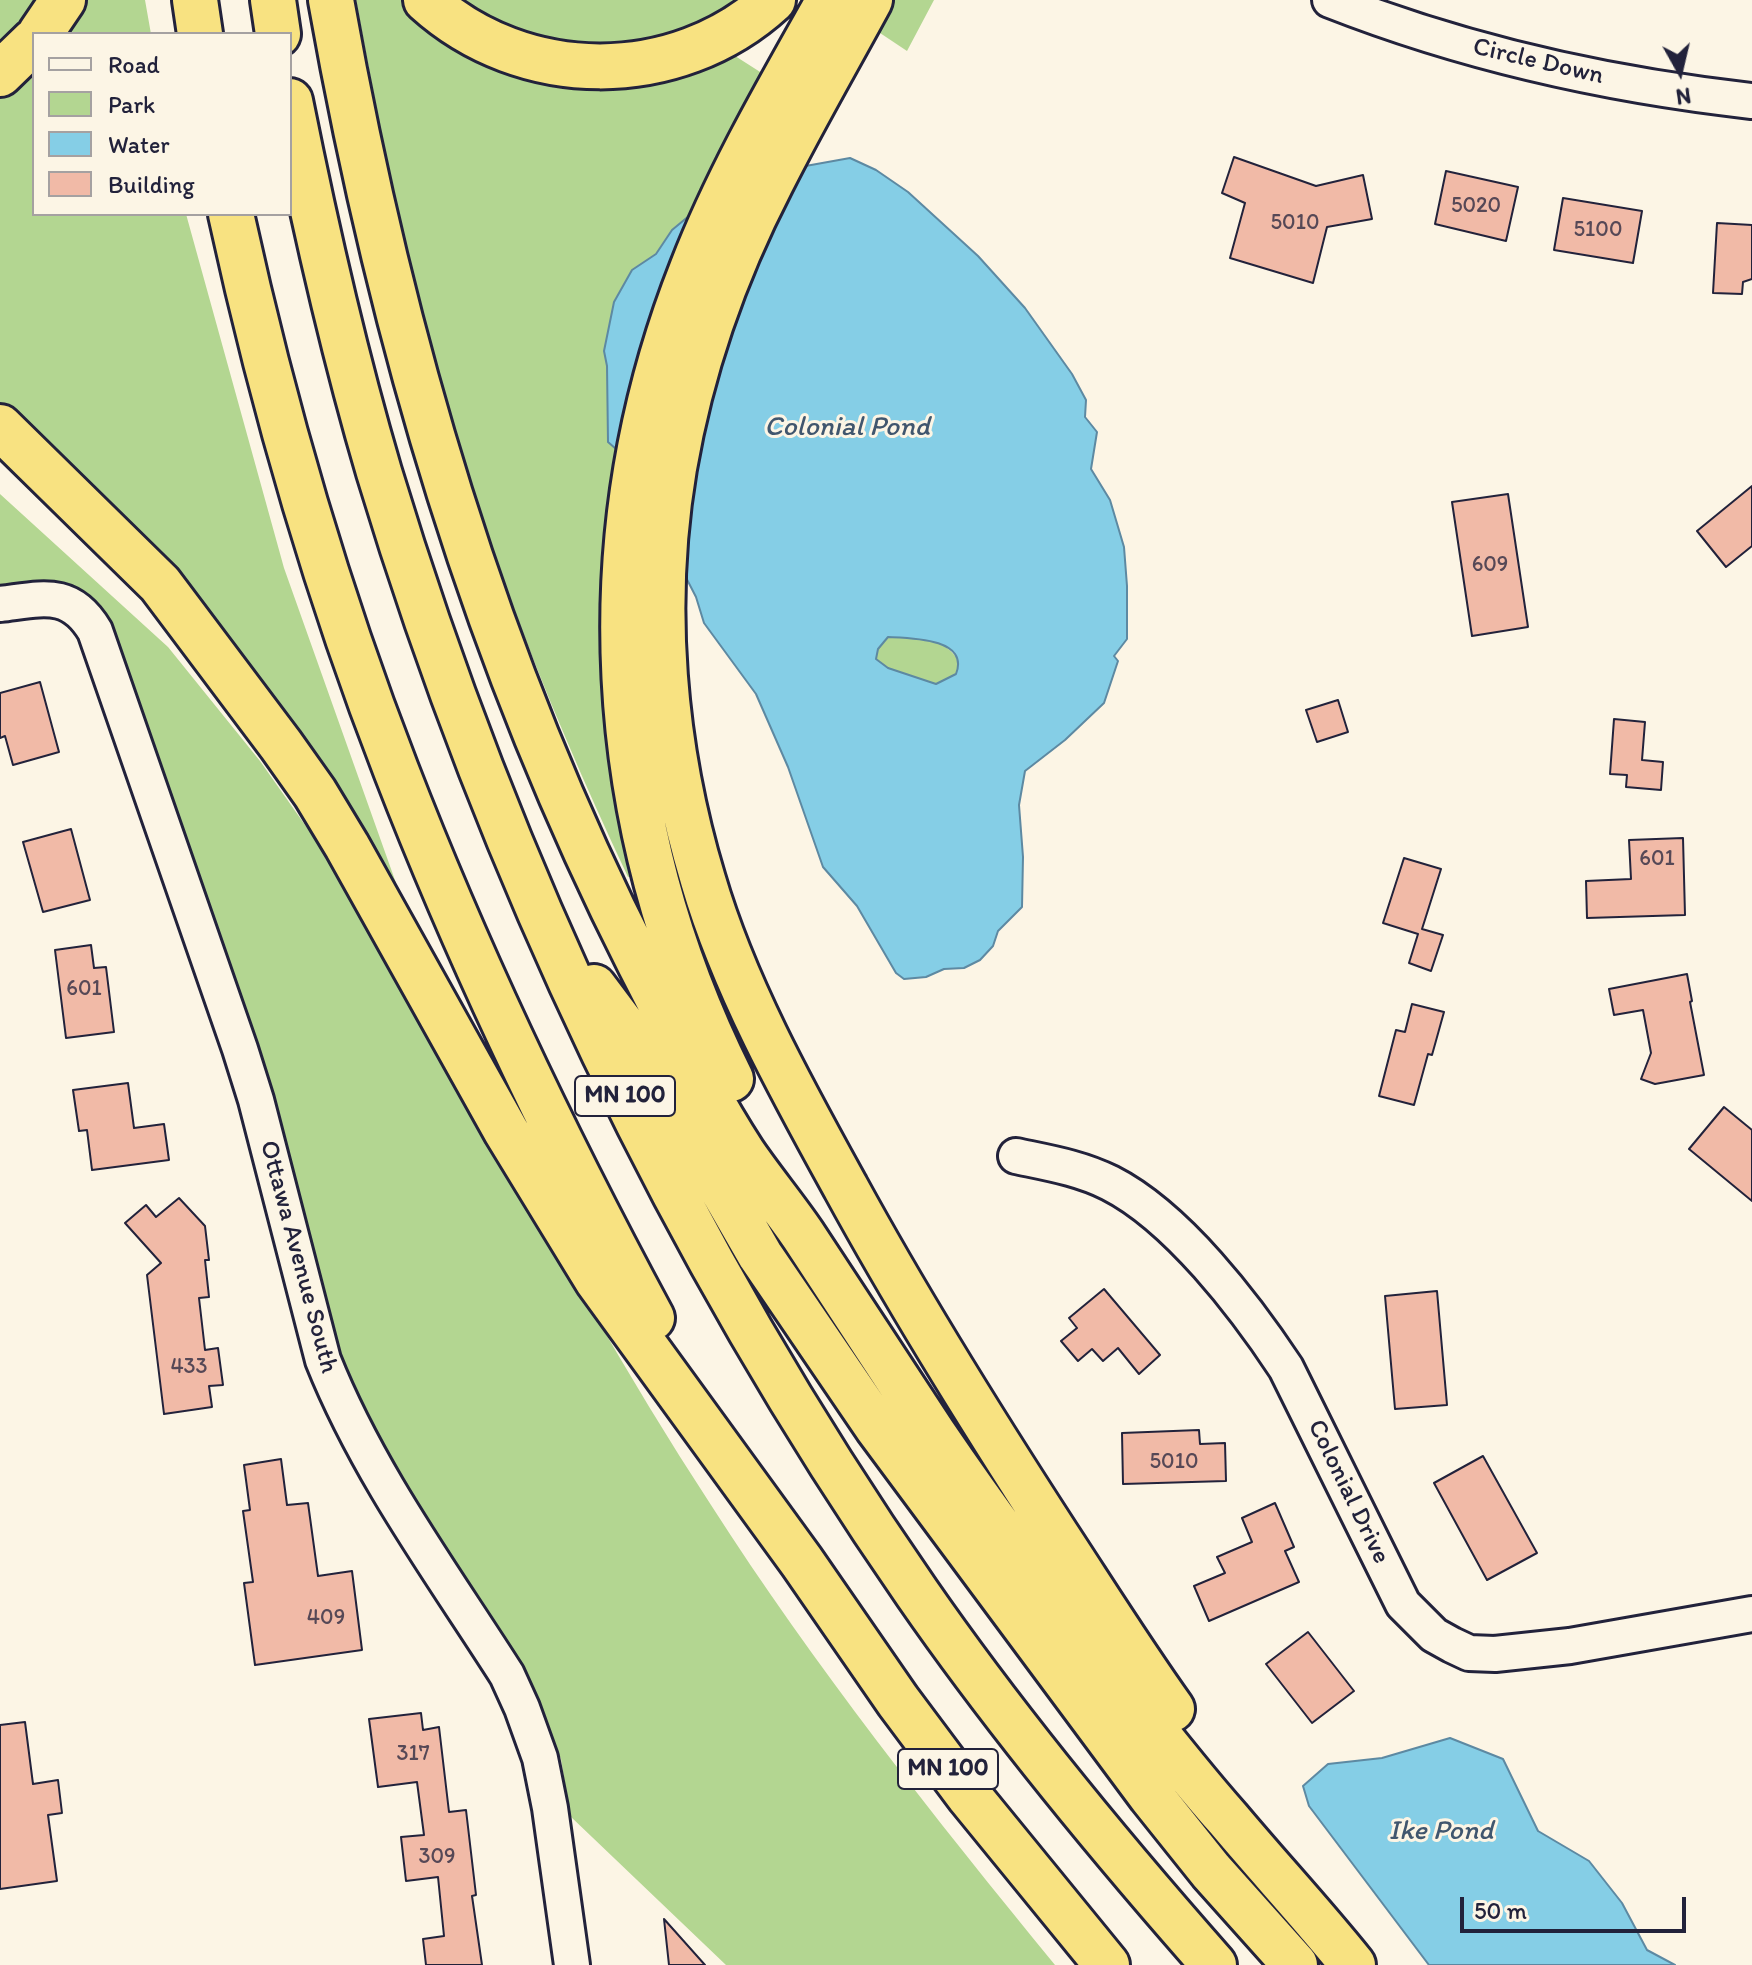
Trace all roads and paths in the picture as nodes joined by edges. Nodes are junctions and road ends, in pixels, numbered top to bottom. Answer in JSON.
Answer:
{"nodes":[{"id":1,"x":63,"y":0,"type":"edge"},
{"id":2,"x":195,"y":0,"type":"edge"},
{"id":3,"x":273,"y":0,"type":"edge"},
{"id":4,"x":331,"y":0,"type":"edge"},
{"id":5,"x":426,"y":0,"type":"edge"},
{"id":6,"x":773,"y":0,"type":"edge"},
{"id":7,"x":829,"y":0,"type":"edge"},
{"id":8,"x":870,"y":0,"type":"edge"},
{"id":9,"x":1330,"y":0,"type":"edge"},
{"id":10,"x":41,"y":32,"type":"edge"},
{"id":11,"x":200,"y":32,"type":"edge"},
{"id":12,"x":278,"y":32,"type":"edge"},
{"id":13,"x":32,"y":43,"type":"edge"},
{"id":14,"x":0,"y":74,"type":"edge"},
{"id":15,"x":1752,"y":101,"type":"edge"},
{"id":16,"x":292,"y":111,"type":"edge"},
{"id":17,"x":231,"y":216,"type":"edge"},
{"id":18,"x":0,"y":427,"type":"edge"},
{"id":19,"x":0,"y":461,"type":"edge"},
{"id":20,"x":0,"y":604,"type":"edge"},
{"id":21,"x":231,"y":675,"type":"junction"},
{"id":22,"x":647,"y":715,"type":"junction"},
{"id":23,"x":545,"y":922,"type":"junction"},
{"id":24,"x":1016,"y":1156,"type":"dead end"},
{"id":25,"x":799,"y":1229,"type":"junction"},
{"id":26,"x":802,"y":1562,"type":"junction"},
{"id":27,"x":1752,"y":1614,"type":"edge"},
{"id":28,"x":1313,"y":1916,"type":"junction"},
{"id":29,"x":572,"y":1965,"type":"edge"},
{"id":30,"x":1107,"y":1965,"type":"edge"},
{"id":31,"x":1214,"y":1965,"type":"edge"},
{"id":32,"x":1295,"y":1965,"type":"edge"},
{"id":33,"x":1353,"y":1965,"type":"edge"}],
"edges":[{"from":1,"to":10,"type":"highway"},
{"from":2,"to":11,"type":"highway"},
{"from":3,"to":12,"type":"highway"},
{"from":4,"to":25,"type":"highway"},
{"from":5,"to":6,"type":"highway"},
{"from":7,"to":22,"type":"highway"},
{"from":8,"to":22,"type":"highway"},
{"from":9,"to":15,"type":"street","name":"Circle Down"},
{"from":13,"to":14,"type":"highway"},
{"from":16,"to":23,"type":"highway","number":"MN 100"},
{"from":17,"to":26,"type":"highway","number":"MN 100"},
{"from":18,"to":21,"type":"highway"},
{"from":19,"to":21,"type":"highway"},
{"from":20,"to":29,"type":"street","name":"Ottawa Avenue South"},
{"from":21,"to":26,"type":"highway"},
{"from":22,"to":25,"type":"highway"},
{"from":22,"to":28,"type":"highway"},
{"from":23,"to":31,"type":"highway","number":"MN 100"},
{"from":23,"to":32,"type":"highway"},
{"from":24,"to":27,"type":"street","name":"Colonial Drive"},
{"from":25,"to":28,"type":"highway"},
{"from":26,"to":30,"type":"highway","number":"MN 100"},
{"from":28,"to":33,"type":"highway"}]}
